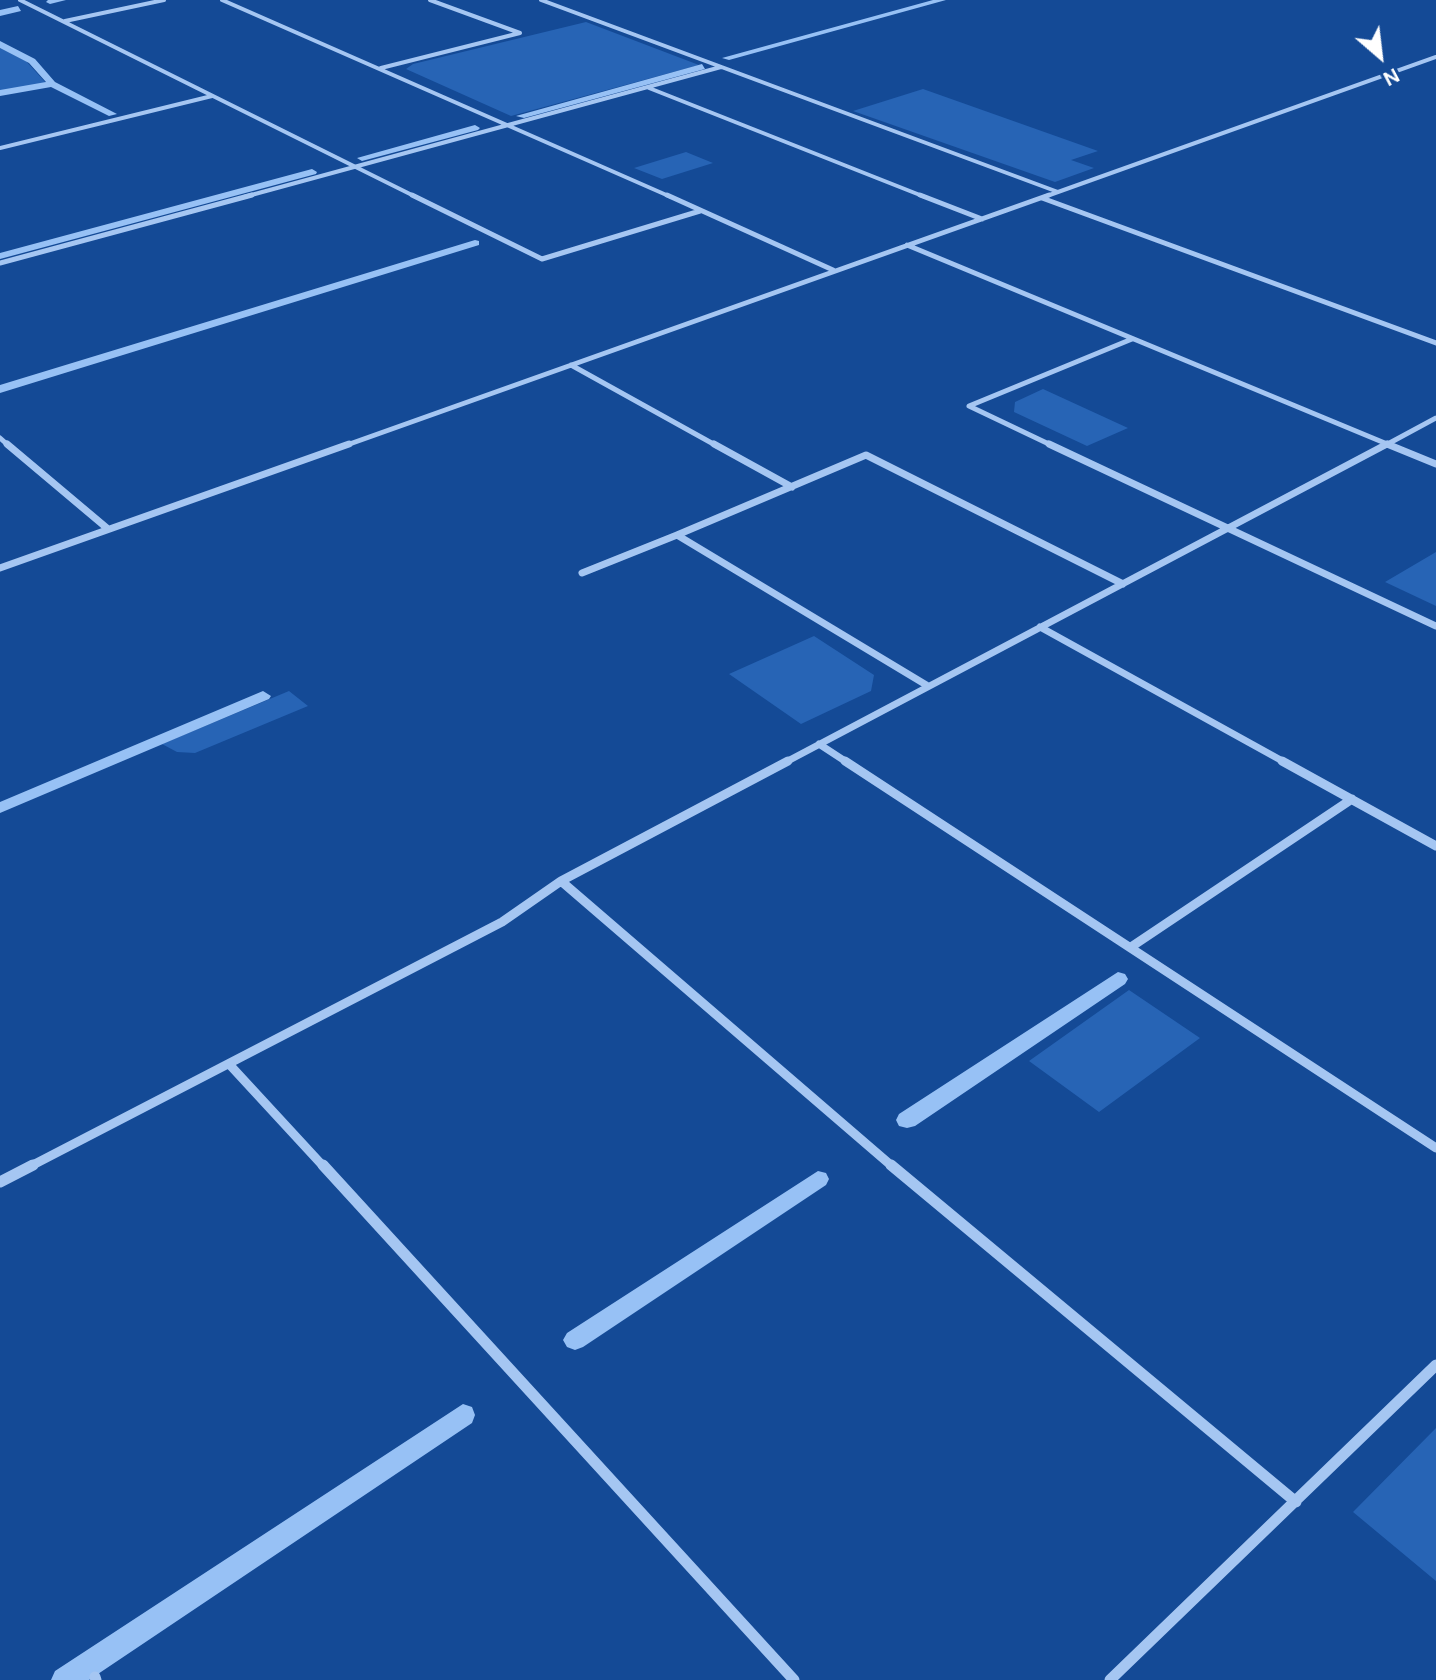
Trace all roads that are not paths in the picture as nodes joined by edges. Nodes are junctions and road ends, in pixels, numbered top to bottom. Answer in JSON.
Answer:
{"nodes":[{"id":1,"x":20,"y":0,"type":"edge"},
{"id":2,"x":164,"y":0,"type":"edge"},
{"id":3,"x":222,"y":0,"type":"edge"},
{"id":4,"x":430,"y":0,"type":"edge"},
{"id":5,"x":541,"y":0,"type":"edge"},
{"id":6,"x":64,"y":21,"type":"junction"},
{"id":7,"x":1436,"y":57,"type":"edge"},
{"id":8,"x":721,"y":67,"type":"junction"},
{"id":9,"x":380,"y":68,"type":"junction"},
{"id":10,"x":649,"y":88,"type":"junction"},
{"id":11,"x":213,"y":96,"type":"junction"},
{"id":12,"x":513,"y":125,"type":"junction"},
{"id":13,"x":0,"y":148,"type":"edge"},
{"id":14,"x":357,"y":167,"type":"junction"},
{"id":15,"x":1059,"y":192,"type":"junction"},
{"id":16,"x":1042,"y":197,"type":"junction"},
{"id":17,"x":700,"y":211,"type":"junction"},
{"id":18,"x":982,"y":219,"type":"junction"},
{"id":19,"x":907,"y":245,"type":"junction"},
{"id":20,"x":0,"y":263,"type":"edge"},
{"id":21,"x":834,"y":271,"type":"junction"},
{"id":22,"x":1132,"y":339,"type":"junction"},
{"id":23,"x":1436,"y":343,"type":"edge"},
{"id":24,"x":571,"y":365,"type":"junction"},
{"id":25,"x":1436,"y":418,"type":"edge"},
{"id":26,"x":0,"y":438,"type":"edge"},
{"id":27,"x":1388,"y":444,"type":"junction"},
{"id":28,"x":1436,"y":464,"type":"edge"},
{"id":29,"x":792,"y":487,"type":"junction"},
{"id":30,"x":1233,"y":528,"type":"junction"},
{"id":31,"x":108,"y":529,"type":"junction"},
{"id":32,"x":677,"y":535,"type":"junction"},
{"id":33,"x":0,"y":568,"type":"edge"},
{"id":34,"x":582,"y":573,"type":"dead end"},
{"id":35,"x":1123,"y":584,"type":"junction"},
{"id":36,"x":1436,"y":626,"type":"edge"},
{"id":37,"x":1040,"y":627,"type":"junction"},
{"id":38,"x":928,"y":686,"type":"junction"},
{"id":39,"x":819,"y":744,"type":"junction"},
{"id":40,"x":1352,"y":799,"type":"junction"},
{"id":41,"x":1436,"y":846,"type":"edge"},
{"id":42,"x":561,"y":881,"type":"junction"},
{"id":43,"x":1131,"y":947,"type":"junction"},
{"id":44,"x":229,"y":1064,"type":"junction"},
{"id":45,"x":1436,"y":1148,"type":"edge"},
{"id":46,"x":0,"y":1182,"type":"edge"},
{"id":47,"x":1436,"y":1365,"type":"edge"},
{"id":48,"x":1296,"y":1502,"type":"junction"},
{"id":49,"x":794,"y":1680,"type":"edge"},
{"id":50,"x":1110,"y":1680,"type":"edge"}],
"edges":[{"from":1,"to":6,"type":"street"},
{"from":2,"to":6,"type":"street"},
{"from":3,"to":9,"type":"street"},
{"from":4,"to":9,"type":"street"},
{"from":5,"to":8,"type":"street"},
{"from":6,"to":11,"type":"street"},
{"from":7,"to":15,"type":"street"},
{"from":8,"to":10,"type":"street"},
{"from":8,"to":15,"type":"street"},
{"from":9,"to":12,"type":"street"},
{"from":10,"to":12,"type":"street"},
{"from":10,"to":18,"type":"street"},
{"from":11,"to":13,"type":"street"},
{"from":11,"to":14,"type":"street"},
{"from":12,"to":14,"type":"street"},
{"from":12,"to":17,"type":"street"},
{"from":14,"to":17,"type":"street"},
{"from":14,"to":20,"type":"street"},
{"from":15,"to":16,"type":"street"},
{"from":16,"to":18,"type":"street"},
{"from":16,"to":23,"type":"street"},
{"from":17,"to":21,"type":"street"},
{"from":18,"to":19,"type":"street"},
{"from":19,"to":21,"type":"street"},
{"from":19,"to":22,"type":"street"},
{"from":21,"to":24,"type":"street"},
{"from":22,"to":27,"type":"street"},
{"from":22,"to":30,"type":"street"},
{"from":24,"to":29,"type":"street"},
{"from":24,"to":31,"type":"street"},
{"from":25,"to":27,"type":"street"},
{"from":26,"to":31,"type":"street"},
{"from":27,"to":28,"type":"street"},
{"from":27,"to":30,"type":"street"},
{"from":29,"to":32,"type":"street"},
{"from":29,"to":35,"type":"street"},
{"from":30,"to":35,"type":"street"},
{"from":30,"to":36,"type":"street"},
{"from":31,"to":33,"type":"street"},
{"from":32,"to":34,"type":"street"},
{"from":32,"to":38,"type":"street"},
{"from":35,"to":37,"type":"street"},
{"from":37,"to":38,"type":"street"},
{"from":37,"to":40,"type":"street"},
{"from":38,"to":39,"type":"street"},
{"from":39,"to":42,"type":"street"},
{"from":39,"to":43,"type":"street"},
{"from":40,"to":41,"type":"street"},
{"from":40,"to":43,"type":"street"},
{"from":42,"to":44,"type":"street"},
{"from":42,"to":48,"type":"street"},
{"from":43,"to":45,"type":"street"},
{"from":44,"to":46,"type":"street"},
{"from":44,"to":49,"type":"street"},
{"from":47,"to":48,"type":"street"},
{"from":48,"to":50,"type":"street"}]}
